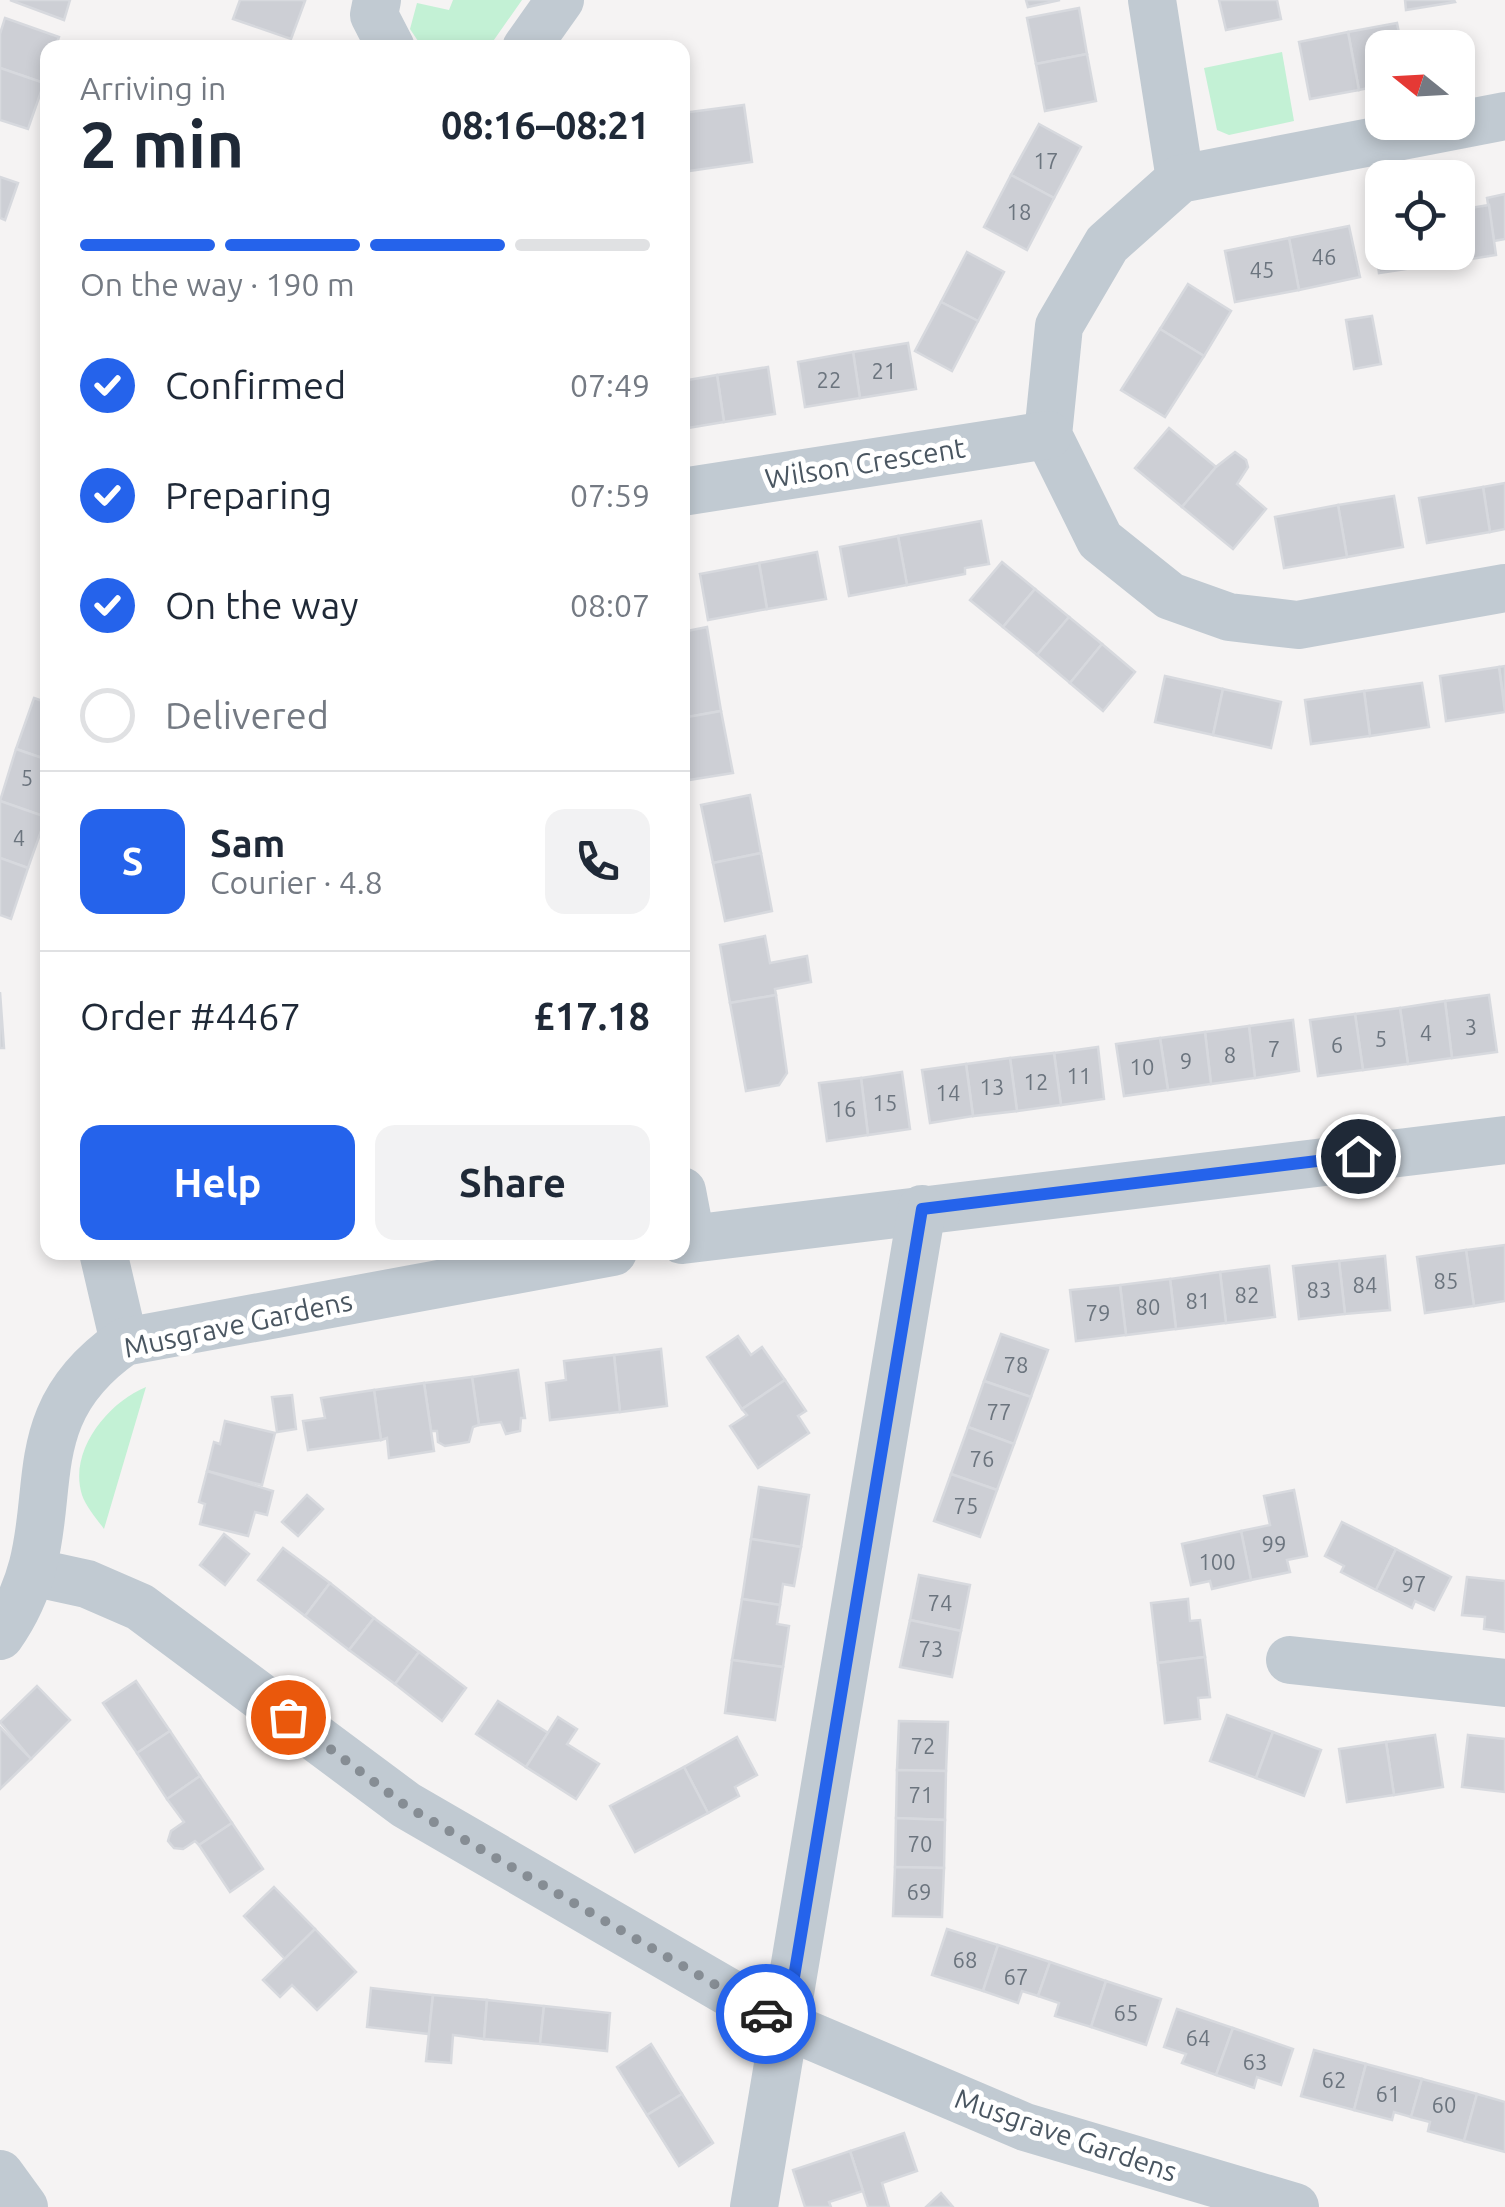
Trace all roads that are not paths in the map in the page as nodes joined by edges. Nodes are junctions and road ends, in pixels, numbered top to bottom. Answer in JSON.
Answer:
{"nodes":[{"id":1,"x":377,"y":0,"type":"edge"},
{"id":2,"x":560,"y":0,"type":"edge"},
{"id":3,"x":1152,"y":0,"type":"edge"},
{"id":4,"x":387,"y":40,"type":"edge"},
{"id":5,"x":532,"y":40,"type":"edge"},
{"id":6,"x":1505,"y":116,"type":"edge"},
{"id":7,"x":1180,"y":178,"type":"junction"},
{"id":8,"x":1048,"y":436,"type":"junction"},
{"id":9,"x":690,"y":491,"type":"edge"},
{"id":10,"x":1505,"y":588,"type":"edge"},
{"id":11,"x":1505,"y":1140,"type":"edge"},
{"id":12,"x":922,"y":1209,"type":"junction"},
{"id":13,"x":690,"y":1239,"type":"edge"},
{"id":14,"x":105,"y":1260,"type":"edge"},
{"id":15,"x":570,"y":1260,"type":"edge"},
{"id":16,"x":124,"y":1342,"type":"junction"},
{"id":17,"x":18,"y":1470,"type":"edge"},
{"id":18,"x":32,"y":1572,"type":"junction"},
{"id":19,"x":0,"y":1636,"type":"edge"},
{"id":20,"x":1290,"y":1660,"type":"dead end"},
{"id":21,"x":1505,"y":1683,"type":"edge"},
{"id":22,"x":786,"y":2025,"type":"junction"},
{"id":23,"x":0,"y":2174,"type":"edge"},
{"id":24,"x":24,"y":2207,"type":"edge"},
{"id":25,"x":754,"y":2207,"type":"edge"},
{"id":26,"x":1296,"y":2207,"type":"edge"}],
"edges":[{"from":1,"to":4,"type":"street"},
{"from":2,"to":5,"type":"street"},
{"from":3,"to":7,"type":"street"},
{"from":6,"to":7,"type":"street"},
{"from":7,"to":8,"type":"street"},
{"from":8,"to":9,"type":"street","name":"Wilson Crescent"},
{"from":8,"to":10,"type":"street"},
{"from":11,"to":12,"type":"street"},
{"from":12,"to":13,"type":"street"},
{"from":12,"to":22,"type":"street"},
{"from":14,"to":16,"type":"street"},
{"from":15,"to":16,"type":"street","name":"Musgrave Gardens"},
{"from":16,"to":17,"type":"street","name":"Musgrave Gardens"},
{"from":17,"to":18,"type":"street","name":"Musgrave Gardens"},
{"from":18,"to":19,"type":"street","name":"Musgrave Gardens"},
{"from":18,"to":22,"type":"street","name":"Musgrave Gardens"},
{"from":20,"to":21,"type":"street"},
{"from":22,"to":25,"type":"street"},
{"from":22,"to":26,"type":"street","name":"Musgrave Gardens"},
{"from":23,"to":24,"type":"street"}]}
